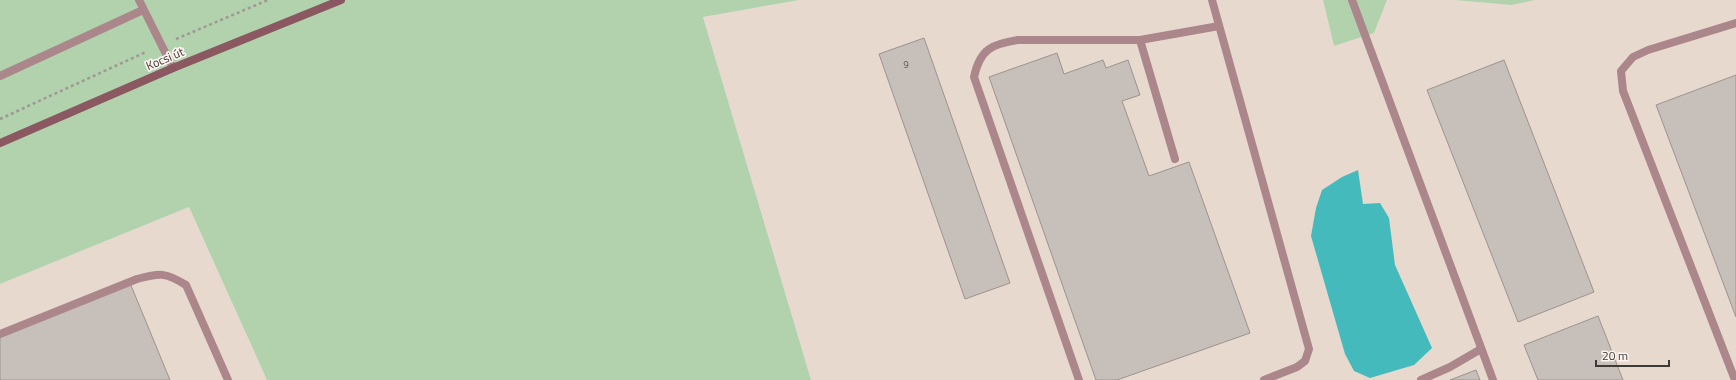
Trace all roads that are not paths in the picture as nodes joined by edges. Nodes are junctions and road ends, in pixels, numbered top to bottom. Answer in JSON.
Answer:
{"nodes":[{"id":1,"x":139,"y":0,"type":"edge"},
{"id":2,"x":341,"y":0,"type":"edge"},
{"id":3,"x":1212,"y":0,"type":"edge"},
{"id":4,"x":1352,"y":0,"type":"edge"},
{"id":5,"x":143,"y":10,"type":"junction"},
{"id":6,"x":1736,"y":22,"type":"edge"},
{"id":7,"x":1219,"y":26,"type":"junction"},
{"id":8,"x":1140,"y":40,"type":"junction"},
{"id":9,"x":173,"y":68,"type":"junction"},
{"id":10,"x":0,"y":76,"type":"edge"},
{"id":11,"x":0,"y":143,"type":"edge"},
{"id":12,"x":1175,"y":159,"type":"dead end"},
{"id":13,"x":0,"y":334,"type":"edge"},
{"id":14,"x":1481,"y":350,"type":"junction"},
{"id":15,"x":228,"y":380,"type":"edge"},
{"id":16,"x":1079,"y":380,"type":"edge"},
{"id":17,"x":1264,"y":380,"type":"edge"},
{"id":18,"x":1421,"y":380,"type":"edge"},
{"id":19,"x":1492,"y":380,"type":"edge"},
{"id":20,"x":1735,"y":380,"type":"edge"}],
"edges":[{"from":1,"to":5,"type":"lane"},
{"from":2,"to":9,"type":"main road","name":"Kocsi út"},
{"from":3,"to":7,"type":"lane"},
{"from":4,"to":14,"type":"lane"},
{"from":5,"to":9,"type":"lane"},
{"from":5,"to":10,"type":"lane"},
{"from":6,"to":20,"type":"lane"},
{"from":7,"to":8,"type":"lane"},
{"from":7,"to":17,"type":"lane"},
{"from":8,"to":12,"type":"lane"},
{"from":8,"to":16,"type":"lane"},
{"from":9,"to":11,"type":"main road","name":"Kocsi út"},
{"from":13,"to":15,"type":"lane"},
{"from":14,"to":18,"type":"lane"},
{"from":14,"to":19,"type":"lane"}]}
